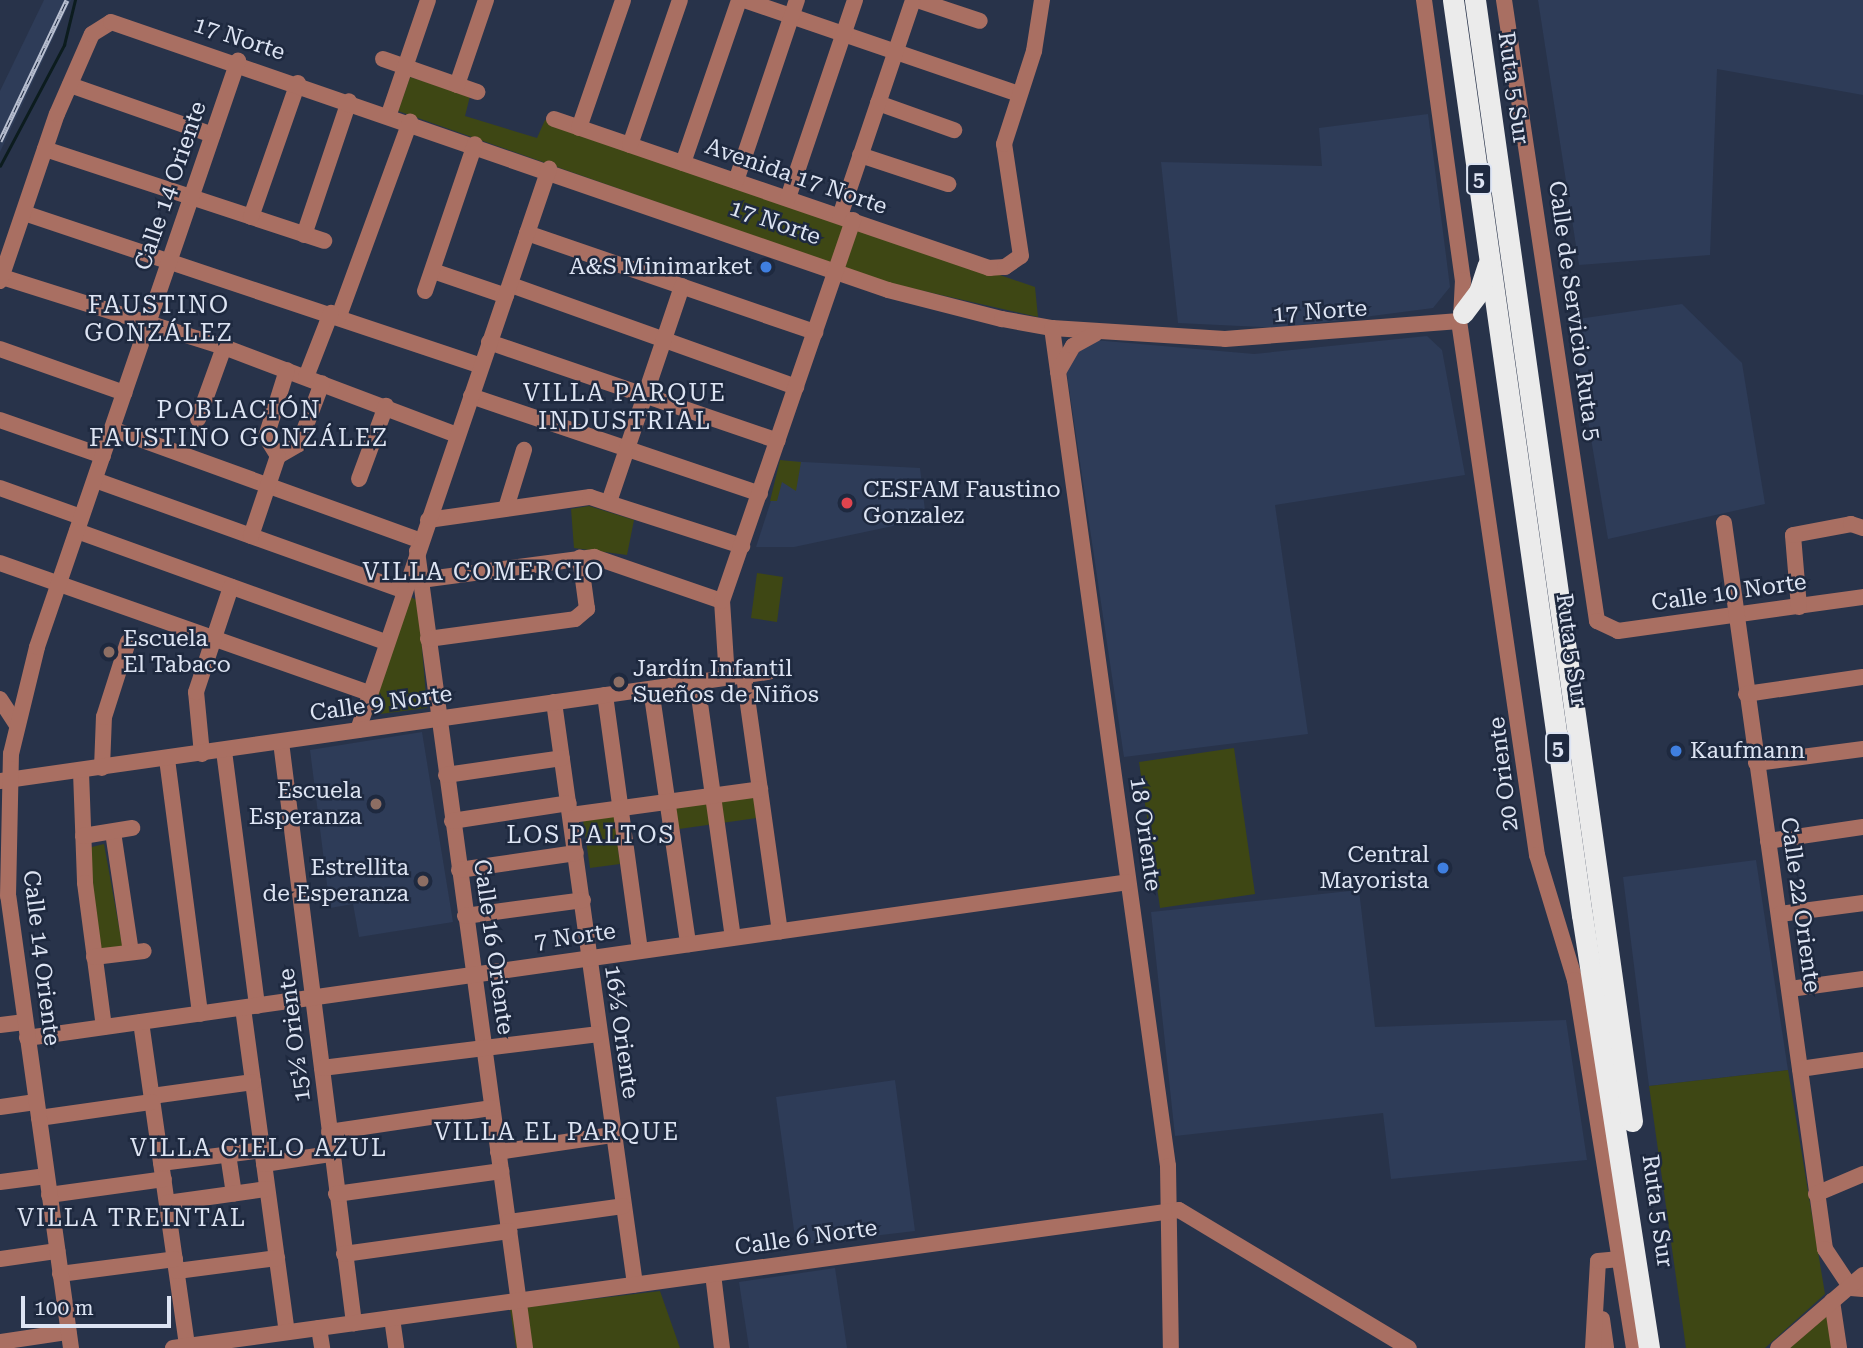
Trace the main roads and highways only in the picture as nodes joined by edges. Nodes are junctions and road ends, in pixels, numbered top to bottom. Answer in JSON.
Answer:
{"nodes":[{"id":1,"x":1454,"y":0,"type":"edge"},
{"id":2,"x":1475,"y":0,"type":"edge"},
{"id":3,"x":1489,"y":256,"type":"junction"},
{"id":4,"x":1461,"y":317,"type":"road end"},
{"id":5,"x":1649,"y":1348,"type":"edge"},
{"id":6,"x":1663,"y":1348,"type":"edge"}],
"edges":[{"from":1,"to":3,"type":"highway","name":"Ruta 5 Sur","number":"5"},
{"from":2,"to":6,"type":"highway","name":"Ruta 5 Sur","number":"5"},
{"from":3,"to":4,"type":"highway"},
{"from":3,"to":5,"type":"highway","name":"Ruta 5 Sur","number":"5"}]}
